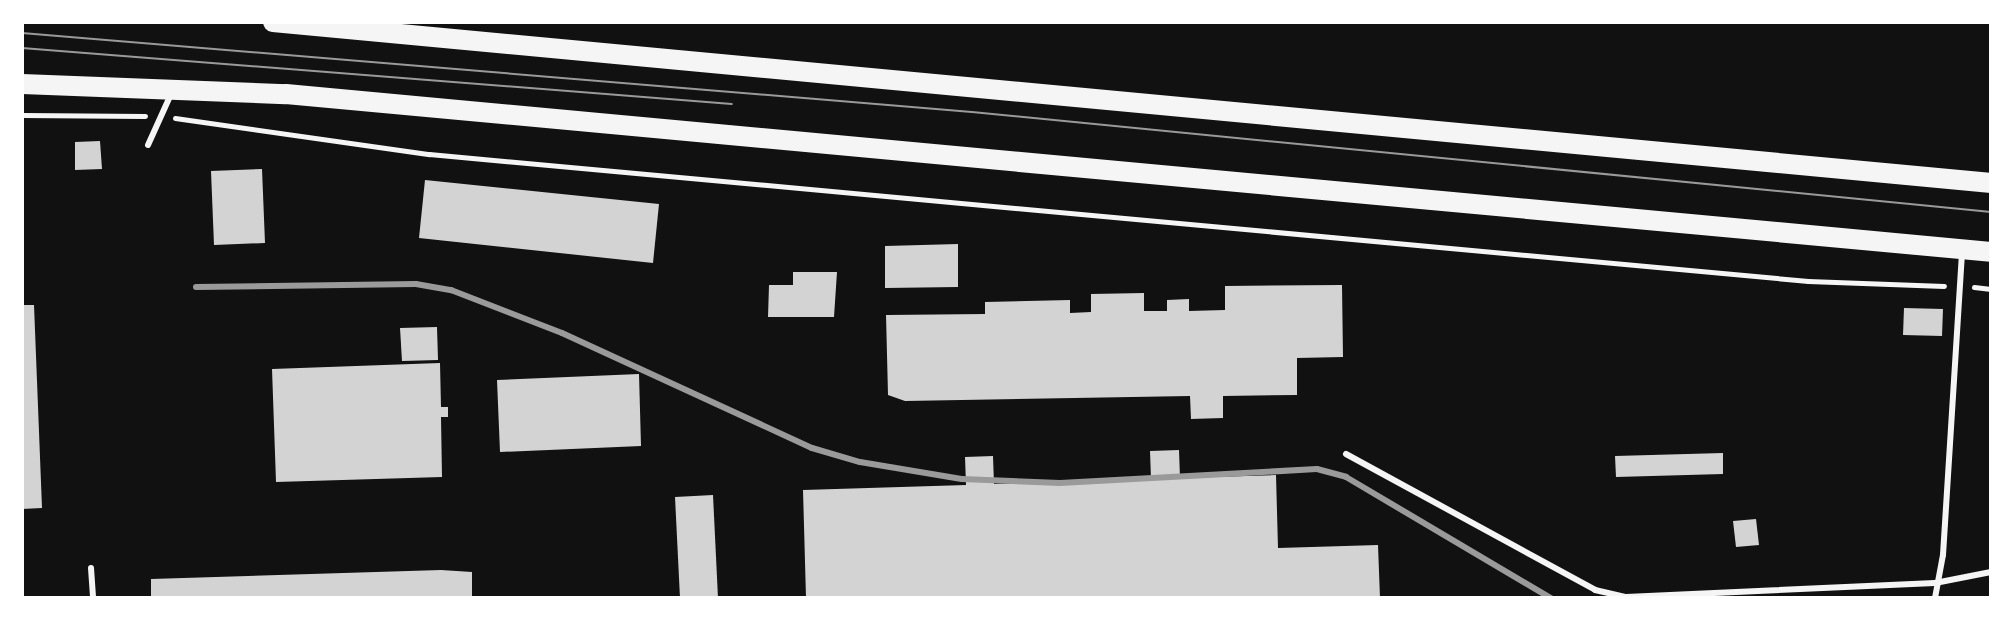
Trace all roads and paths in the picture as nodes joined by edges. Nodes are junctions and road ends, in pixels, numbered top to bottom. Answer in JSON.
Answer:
{"nodes":[{"id":1,"x":273,"y":22,"type":"edge"},
{"id":2,"x":22,"y":84,"type":"edge"},
{"id":3,"x":172,"y":90,"type":"junction"},
{"id":4,"x":22,"y":115,"type":"edge"},
{"id":5,"x":163,"y":116,"type":"junction"},
{"id":6,"x":148,"y":145,"type":"dead end"},
{"id":7,"x":1991,"y":183,"type":"edge"},
{"id":8,"x":1962,"y":249,"type":"junction"},
{"id":9,"x":1991,"y":252,"type":"edge"},
{"id":10,"x":1962,"y":287,"type":"junction"},
{"id":11,"x":1991,"y":289,"type":"edge"},
{"id":12,"x":1346,"y":454,"type":"dead end"},
{"id":13,"x":91,"y":568,"type":"dead end"},
{"id":14,"x":1991,"y":572,"type":"edge"},
{"id":15,"x":1935,"y":583,"type":"junction"},
{"id":16,"x":93,"y":598,"type":"edge"},
{"id":17,"x":1935,"y":598,"type":"edge"}],
"edges":[{"from":1,"to":7,"type":"main road"},
{"from":2,"to":3,"type":"main road"},
{"from":3,"to":5,"type":"lane"},
{"from":3,"to":8,"type":"main road"},
{"from":4,"to":5,"type":"path"},
{"from":5,"to":6,"type":"lane"},
{"from":5,"to":10,"type":"path"},
{"from":8,"to":9,"type":"main road"},
{"from":8,"to":10,"type":"lane"},
{"from":10,"to":11,"type":"path"},
{"from":10,"to":15,"type":"lane"},
{"from":12,"to":15,"type":"lane"},
{"from":13,"to":16,"type":"lane"},
{"from":14,"to":15,"type":"lane"},
{"from":15,"to":17,"type":"lane"}]}
